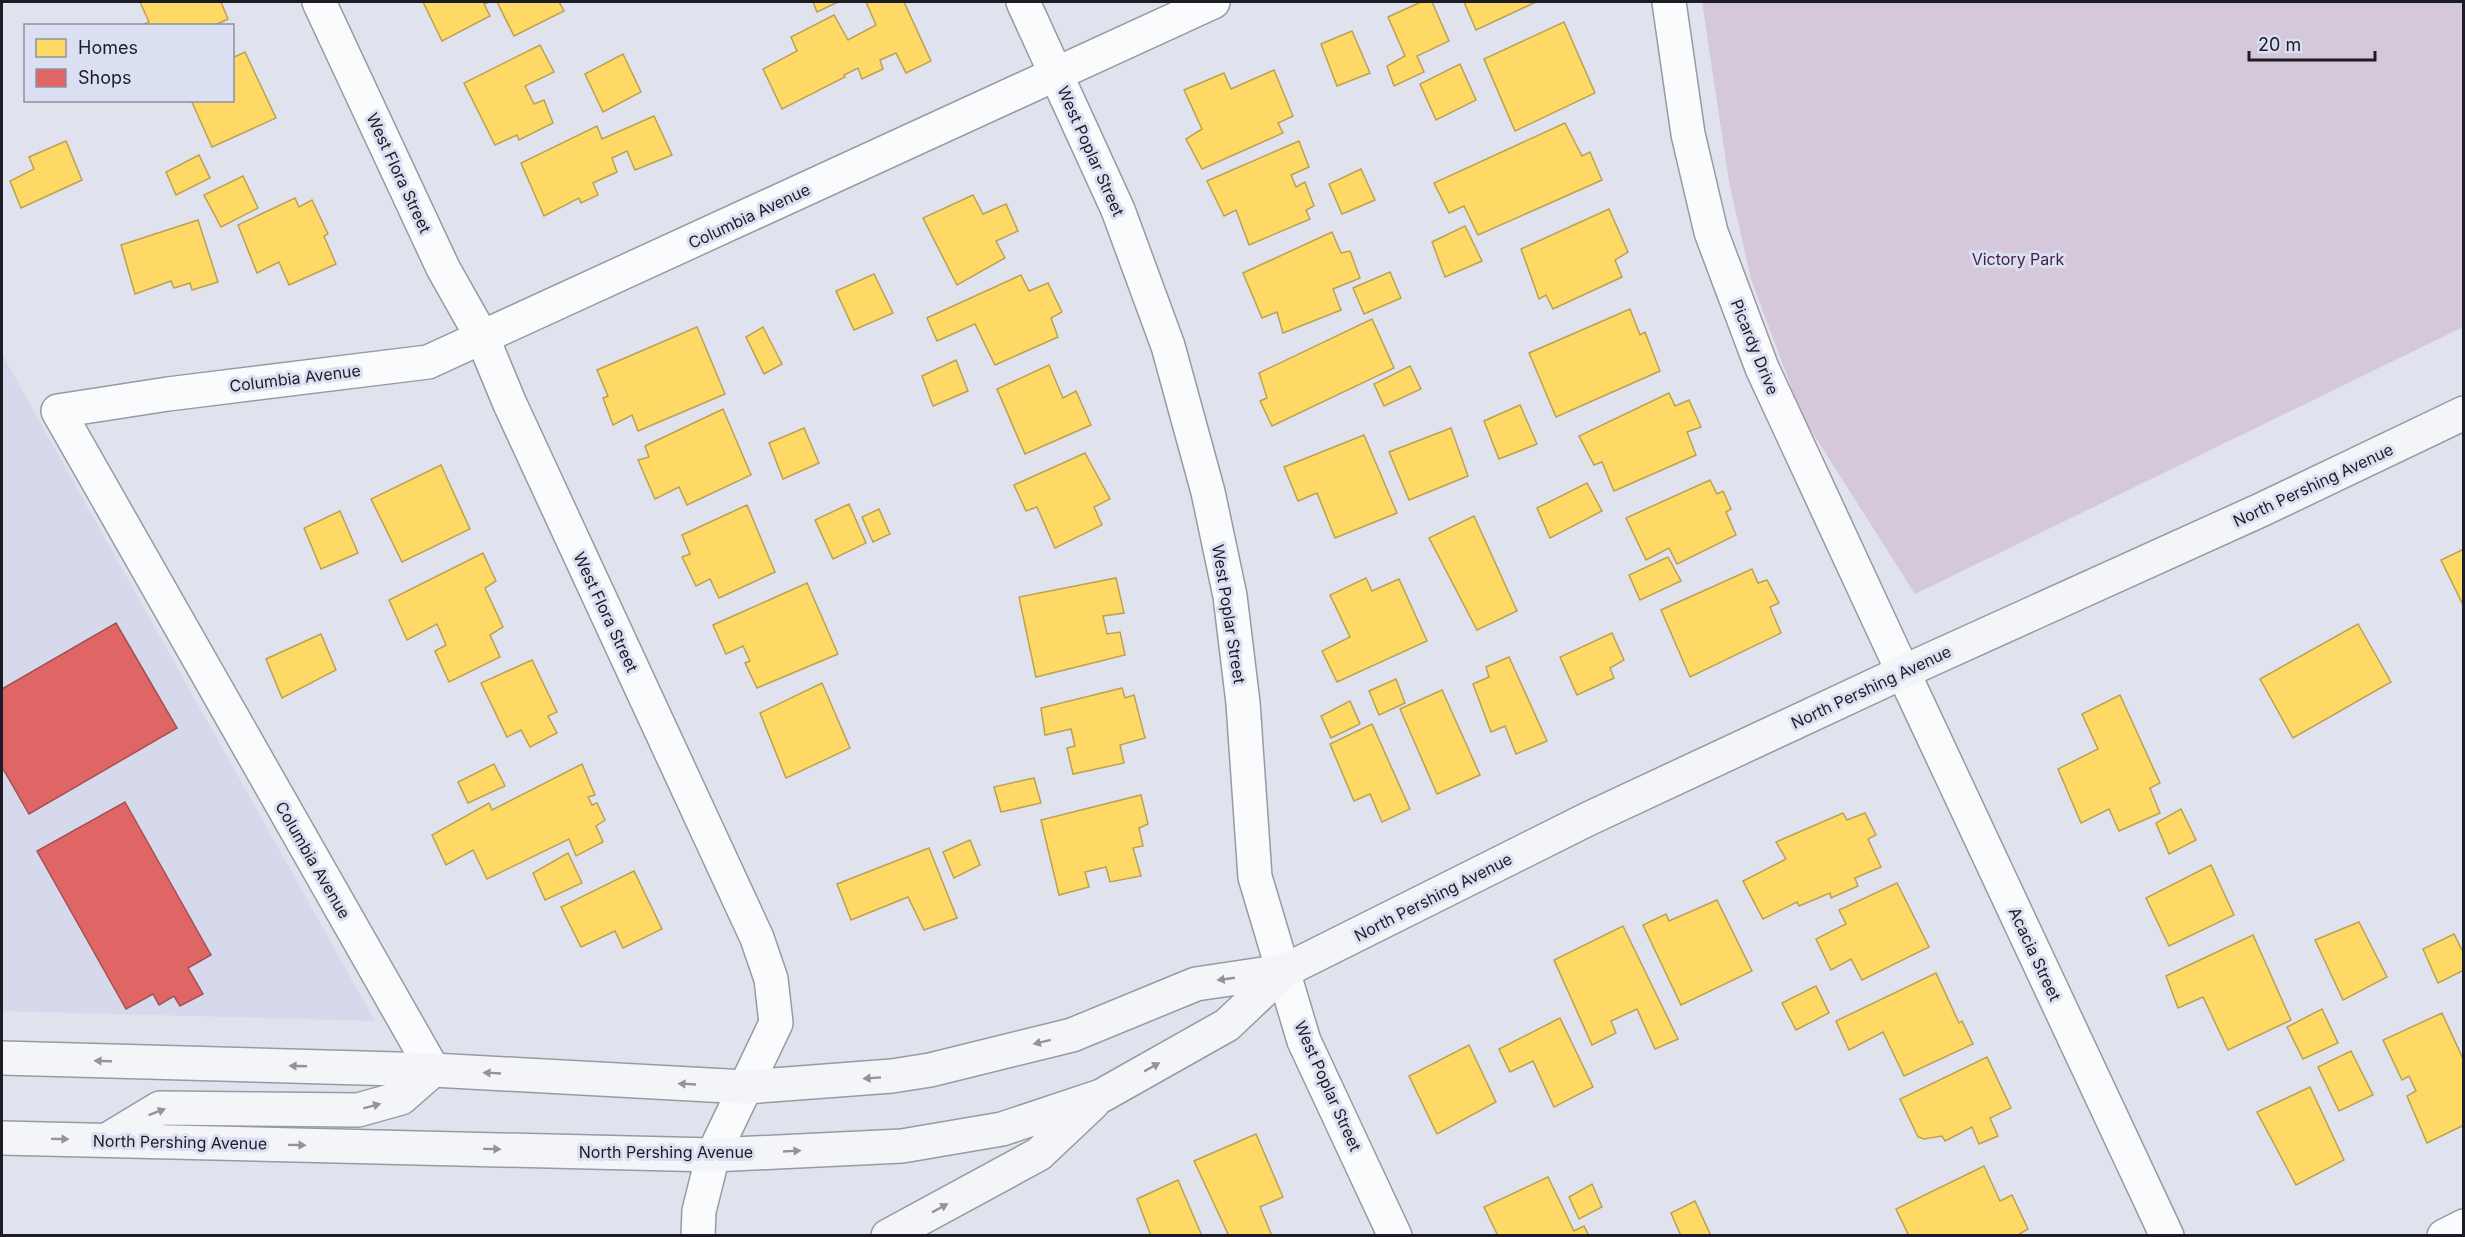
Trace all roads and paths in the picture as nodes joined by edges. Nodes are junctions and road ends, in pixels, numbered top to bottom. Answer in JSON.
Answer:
{"nodes":[{"id":1,"x":319,"y":2,"type":"edge"},
{"id":2,"x":1023,"y":2,"type":"edge"},
{"id":3,"x":1214,"y":2,"type":"edge"},
{"id":4,"x":1669,"y":2,"type":"edge"},
{"id":5,"x":1057,"y":74,"type":"junction"},
{"id":6,"x":483,"y":339,"type":"junction"},
{"id":7,"x":2463,"y":413,"type":"edge"},
{"id":8,"x":1903,"y":672,"type":"junction"},
{"id":9,"x":1284,"y":971,"type":"junction"},
{"id":10,"x":2,"y":1058,"type":"edge"},
{"id":11,"x":433,"y":1070,"type":"junction"},
{"id":12,"x":746,"y":1087,"type":"junction"},
{"id":13,"x":1101,"y":1096,"type":"junction"},
{"id":14,"x":5,"y":1139,"type":"edge"},
{"id":15,"x":107,"y":1140,"type":"junction"},
{"id":16,"x":713,"y":1155,"type":"junction"},
{"id":17,"x":2463,"y":1226,"type":"edge"},
{"id":18,"x":698,"y":1236,"type":"edge"},
{"id":19,"x":888,"y":1236,"type":"edge"},
{"id":20,"x":1395,"y":1236,"type":"edge"},
{"id":21,"x":2168,"y":1236,"type":"edge"},
{"id":22,"x":2444,"y":1236,"type":"edge"}],
"edges":[{"from":1,"to":6,"type":"street","name":"West Flora Street"},
{"from":2,"to":5,"type":"street","name":"West Poplar Street"},
{"from":3,"to":5,"type":"street","name":"Columbia Avenue"},
{"from":4,"to":8,"type":"street","name":"Picardy Drive"},
{"from":5,"to":6,"type":"street","name":"Columbia Avenue"},
{"from":5,"to":9,"type":"street","name":"West Poplar Street"},
{"from":6,"to":11,"type":"street","name":"Columbia Avenue"},
{"from":6,"to":12,"type":"street","name":"West Flora Street"},
{"from":7,"to":8,"type":"main road","name":"North Pershing Avenue"},
{"from":8,"to":9,"type":"main road","name":"North Pershing Avenue"},
{"from":8,"to":21,"type":"street","name":"Acacia Street"},
{"from":9,"to":12,"type":"main road","name":"North Pershing Avenue","one_way":true},
{"from":13,"to":9,"type":"main road","name":"North Pershing Avenue","one_way":true},
{"from":9,"to":20,"type":"street","name":"West Poplar Street"},
{"from":11,"to":10,"type":"main road","name":"North Pershing Avenue","one_way":true},
{"from":12,"to":11,"type":"main road","name":"North Pershing Avenue","one_way":true},
{"from":15,"to":11,"type":"main road","one_way":true},
{"from":12,"to":16,"type":"street","name":"West Flora Street"},
{"from":16,"to":13,"type":"main road","name":"North Pershing Avenue","one_way":true},
{"from":19,"to":13,"type":"main road","one_way":true},
{"from":14,"to":15,"type":"main road","name":"North Pershing Avenue","one_way":true},
{"from":15,"to":16,"type":"main road","name":"North Pershing Avenue","one_way":true},
{"from":16,"to":18,"type":"street","name":"West Flora Street"},
{"from":17,"to":22,"type":"street"}]}
